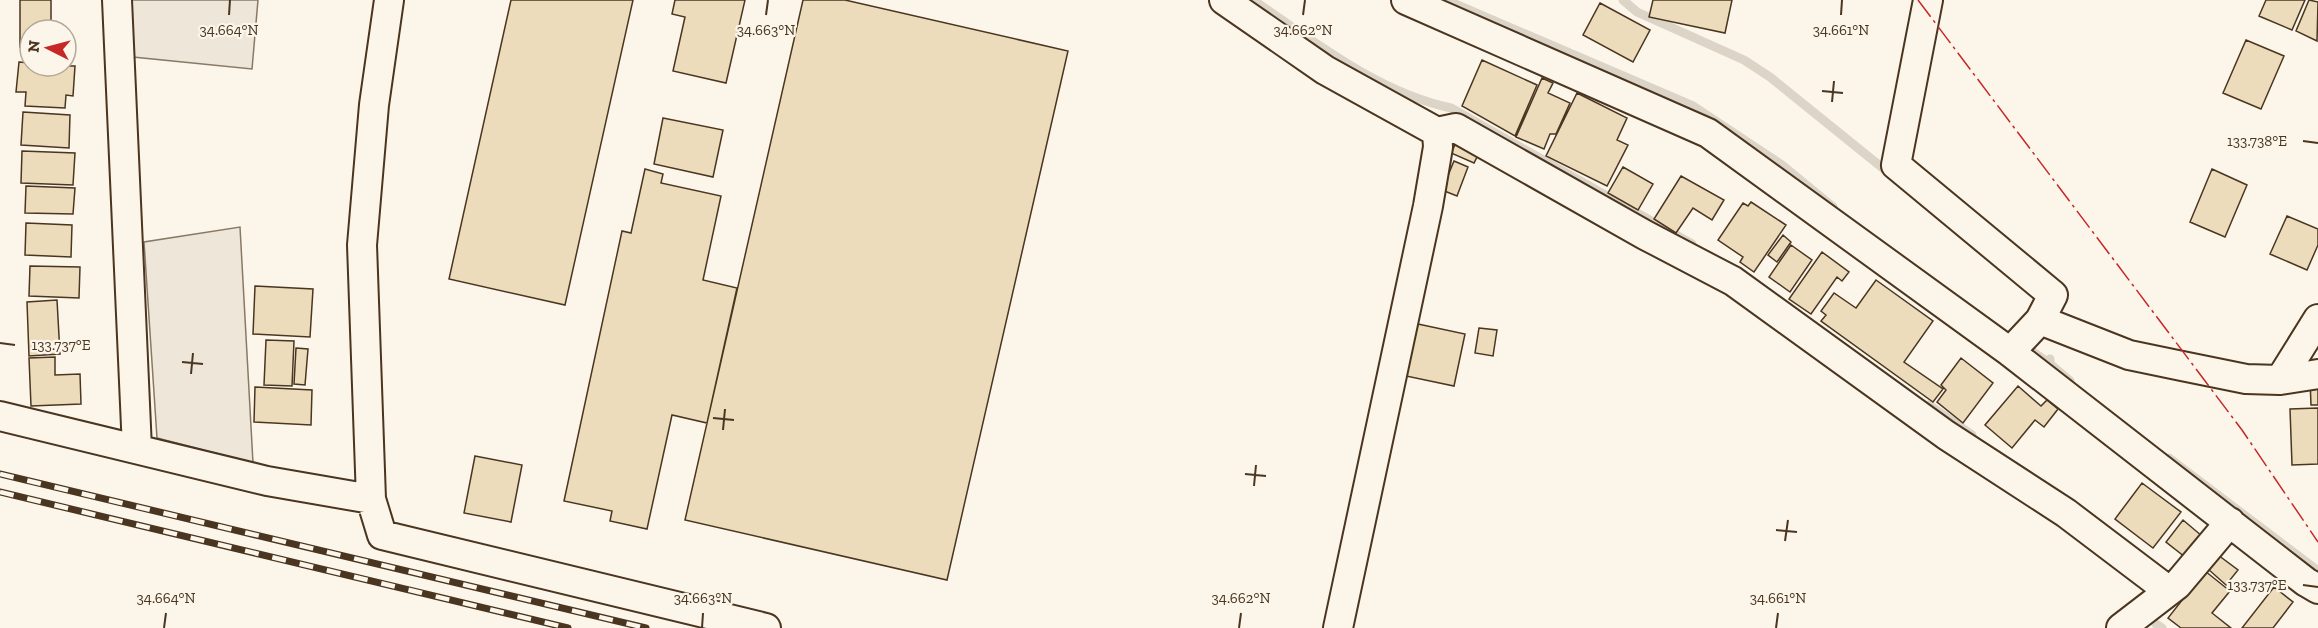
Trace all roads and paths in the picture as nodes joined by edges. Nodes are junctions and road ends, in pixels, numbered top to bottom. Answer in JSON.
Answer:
{"nodes":[{"id":1,"x":117,"y":0,"type":"edge"},
{"id":2,"x":389,"y":0,"type":"edge"},
{"id":3,"x":1224,"y":0,"type":"edge"},
{"id":4,"x":1406,"y":0,"type":"edge"},
{"id":5,"x":1928,"y":0,"type":"edge"},
{"id":6,"x":1437,"y":132,"type":"junction"},
{"id":7,"x":2318,"y":319,"type":"edge"},
{"id":8,"x":2023,"y":338,"type":"junction"},
{"id":9,"x":2318,"y":374,"type":"edge"},
{"id":10,"x":2280,"y":380,"type":"junction"},
{"id":11,"x":0,"y":416,"type":"edge"},
{"id":12,"x":137,"y":449,"type":"junction"},
{"id":13,"x":371,"y":499,"type":"junction"},
{"id":14,"x":2230,"y":522,"type":"junction"},
{"id":15,"x":2318,"y":589,"type":"edge"},
{"id":16,"x":2169,"y":591,"type":"junction"},
{"id":17,"x":2134,"y":625,"type":"edge"},
{"id":18,"x":766,"y":628,"type":"edge"},
{"id":19,"x":1338,"y":628,"type":"edge"}],
"edges":[{"from":1,"to":12,"type":"street"},
{"from":2,"to":13,"type":"street"},
{"from":3,"to":6,"type":"street"},
{"from":4,"to":8,"type":"street"},
{"from":5,"to":8,"type":"street"},
{"from":6,"to":16,"type":"street"},
{"from":6,"to":19,"type":"street"},
{"from":7,"to":10,"type":"street"},
{"from":8,"to":10,"type":"street"},
{"from":8,"to":14,"type":"street"},
{"from":9,"to":10,"type":"street"},
{"from":11,"to":12,"type":"street"},
{"from":12,"to":13,"type":"street"},
{"from":13,"to":18,"type":"street"},
{"from":14,"to":15,"type":"street"},
{"from":14,"to":16,"type":"street"},
{"from":16,"to":17,"type":"street"}]}
